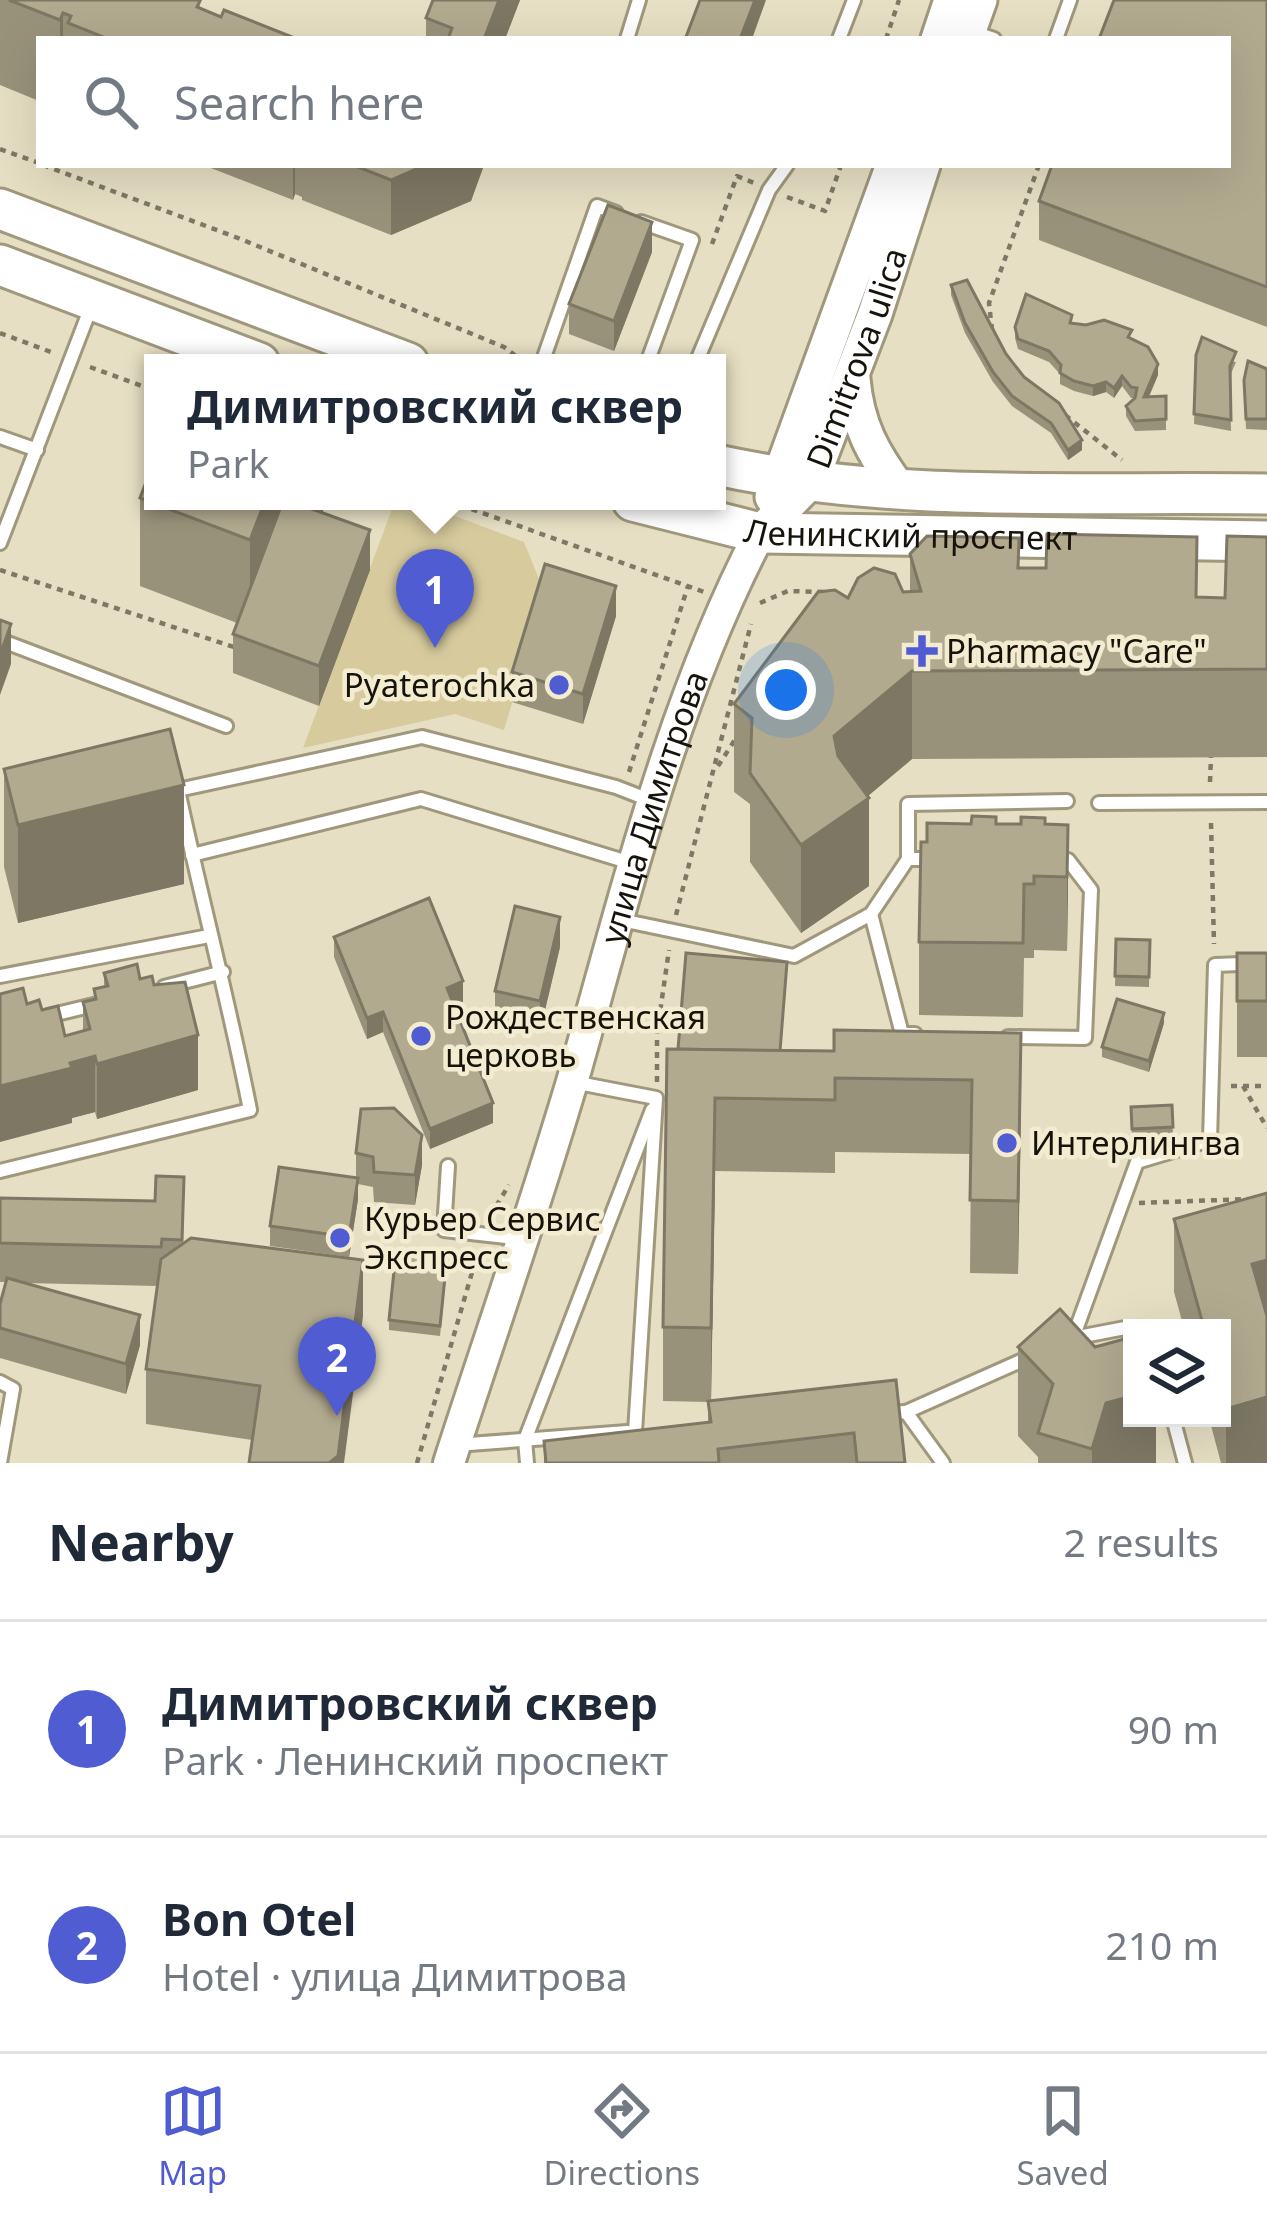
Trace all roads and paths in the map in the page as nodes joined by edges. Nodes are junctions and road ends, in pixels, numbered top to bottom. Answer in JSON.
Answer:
{"nodes":[{"id":1,"x":639,"y":0,"type":"edge"},
{"id":2,"x":854,"y":0,"type":"edge"},
{"id":3,"x":899,"y":0,"type":"edge"},
{"id":4,"x":951,"y":0,"type":"edge"},
{"id":5,"x":1070,"y":0,"type":"edge"},
{"id":6,"x":969,"y":30,"type":"edge"},
{"id":7,"x":628,"y":36,"type":"edge"},
{"id":8,"x":840,"y":36,"type":"edge"},
{"id":9,"x":887,"y":36,"type":"edge"},
{"id":10,"x":1057,"y":36,"type":"edge"},
{"id":11,"x":0,"y":149,"type":"edge"},
{"id":12,"x":36,"y":162,"type":"edge"},
{"id":13,"x":52,"y":168,"type":"edge"},
{"id":14,"x":785,"y":168,"type":"edge"},
{"id":15,"x":841,"y":168,"type":"edge"},
{"id":16,"x":892,"y":168,"type":"edge"},
{"id":17,"x":922,"y":168,"type":"edge"},
{"id":18,"x":1038,"y":168,"type":"edge"},
{"id":19,"x":0,"y":209,"type":"edge"},
{"id":20,"x":825,"y":212,"type":"dead end"},
{"id":21,"x":0,"y":265,"type":"edge"},
{"id":22,"x":93,"y":300,"type":"junction"},
{"id":23,"x":993,"y":333,"type":"edge"},
{"id":24,"x":235,"y":354,"type":"edge"},
{"id":25,"x":384,"y":354,"type":"edge"},
{"id":26,"x":513,"y":354,"type":"edge"},
{"id":27,"x":545,"y":354,"type":"edge"},
{"id":28,"x":650,"y":354,"type":"edge"},
{"id":29,"x":700,"y":354,"type":"edge"},
{"id":30,"x":853,"y":372,"type":"junction"},
{"id":31,"x":1054,"y":406,"type":"edge"},
{"id":32,"x":0,"y":437,"type":"edge"},
{"id":33,"x":37,"y":450,"type":"junction"},
{"id":34,"x":1123,"y":460,"type":"dead end"},
{"id":35,"x":726,"y":467,"type":"edge"},
{"id":36,"x":795,"y":480,"type":"junction"},
{"id":37,"x":900,"y":490,"type":"junction"},
{"id":38,"x":1267,"y":494,"type":"edge"},
{"id":39,"x":474,"y":510,"type":"edge"},
{"id":40,"x":669,"y":510,"type":"edge"},
{"id":41,"x":760,"y":533,"type":"junction"},
{"id":42,"x":1267,"y":541,"type":"edge"},
{"id":43,"x":0,"y":543,"type":"edge"},
{"id":44,"x":0,"y":570,"type":"edge"},
{"id":45,"x":688,"y":586,"type":"junction"},
{"id":46,"x":708,"y":593,"type":"dead end"},
{"id":47,"x":843,"y":593,"type":"edge"},
{"id":48,"x":0,"y":640,"type":"edge"},
{"id":49,"x":242,"y":649,"type":"edge"},
{"id":50,"x":226,"y":726,"type":"dead end"},
{"id":51,"x":741,"y":732,"type":"edge"},
{"id":52,"x":1211,"y":758,"type":"dead end"},
{"id":53,"x":713,"y":774,"type":"junction"},
{"id":54,"x":639,"y":797,"type":"junction"},
{"id":55,"x":1067,"y":801,"type":"dead end"},
{"id":56,"x":1210,"y":802,"type":"junction"},
{"id":57,"x":1267,"y":802,"type":"edge"},
{"id":58,"x":1099,"y":803,"type":"dead end"},
{"id":59,"x":192,"y":855,"type":"junction"},
{"id":60,"x":908,"y":859,"type":"junction"},
{"id":61,"x":953,"y":860,"type":"edge"},
{"id":62,"x":1045,"y":860,"type":"edge"},
{"id":63,"x":632,"y":863,"type":"junction"},
{"id":64,"x":872,"y":914,"type":"junction"},
{"id":65,"x":615,"y":918,"type":"junction"},
{"id":66,"x":672,"y":930,"type":"junction"},
{"id":67,"x":208,"y":936,"type":"junction"},
{"id":68,"x":1267,"y":963,"type":"edge"},
{"id":69,"x":1215,"y":965,"type":"junction"},
{"id":70,"x":223,"y":972,"type":"junction"},
{"id":71,"x":0,"y":976,"type":"edge"},
{"id":72,"x":156,"y":989,"type":"edge"},
{"id":73,"x":111,"y":1000,"type":"edge"},
{"id":74,"x":22,"y":1023,"type":"edge"},
{"id":75,"x":925,"y":1035,"type":"edge"},
{"id":76,"x":994,"y":1036,"type":"edge"},
{"id":77,"x":572,"y":1082,"type":"junction"},
{"id":78,"x":1212,"y":1085,"type":"junction"},
{"id":79,"x":1243,"y":1086,"type":"junction"},
{"id":80,"x":1267,"y":1086,"type":"edge"},
{"id":81,"x":656,"y":1098,"type":"junction"},
{"id":82,"x":1267,"y":1128,"type":"edge"},
{"id":83,"x":448,"y":1166,"type":"dead end"},
{"id":84,"x":518,"y":1170,"type":"dead end"},
{"id":85,"x":0,"y":1171,"type":"edge"},
{"id":86,"x":1267,"y":1198,"type":"edge"},
{"id":87,"x":1122,"y":1204,"type":"junction"},
{"id":88,"x":483,"y":1235,"type":"junction"},
{"id":89,"x":525,"y":1239,"type":"junction"},
{"id":90,"x":1123,"y":1329,"type":"edge"},
{"id":91,"x":1073,"y":1337,"type":"junction"},
{"id":92,"x":0,"y":1382,"type":"edge"},
{"id":93,"x":906,"y":1412,"type":"junction"},
{"id":94,"x":861,"y":1415,"type":"edge"},
{"id":95,"x":1175,"y":1427,"type":"edge"},
{"id":96,"x":658,"y":1430,"type":"edge"},
{"id":97,"x":635,"y":1432,"type":"junction"},
{"id":98,"x":525,"y":1440,"type":"junction"},
{"id":99,"x":452,"y":1454,"type":"edge"},
{"id":100,"x":0,"y":1463,"type":"edge"},
{"id":101,"x":417,"y":1463,"type":"edge"},
{"id":102,"x":527,"y":1463,"type":"edge"},
{"id":103,"x":943,"y":1463,"type":"edge"},
{"id":104,"x":1185,"y":1463,"type":"edge"}],
"edges":[{"from":1,"to":7,"type":"lane"},
{"from":2,"to":8,"type":"lane"},
{"from":3,"to":9,"type":"path"},
{"from":4,"to":6,"type":"main road"},
{"from":5,"to":10,"type":"lane"},
{"from":11,"to":12,"type":"path"},
{"from":13,"to":26,"type":"path"},
{"from":14,"to":29,"type":"lane"},
{"from":15,"to":20,"type":"path"},
{"from":16,"to":36,"type":"main road"},
{"from":17,"to":30,"type":"main road","name":"Dimitrova ulica"},
{"from":18,"to":23,"type":"path"},
{"from":19,"to":25,"type":"main road"},
{"from":21,"to":22,"type":"main road"},
{"from":22,"to":24,"type":"main road"},
{"from":22,"to":33,"type":"lane"},
{"from":27,"to":28,"type":"lane"},
{"from":30,"to":36,"type":"main road","name":"Dimitrova ulica"},
{"from":30,"to":37,"type":"main road","name":"Ленинский проспект"},
{"from":31,"to":34,"type":"path"},
{"from":32,"to":33,"type":"lane"},
{"from":33,"to":43,"type":"lane"},
{"from":35,"to":36,"type":"main road","name":"Ленинский проспект"},
{"from":36,"to":37,"type":"main road","name":"Ленинский проспект"},
{"from":36,"to":41,"type":"main road","name":"Dimitrova ulica"},
{"from":37,"to":38,"type":"main road","name":"Ленинский проспект"},
{"from":39,"to":45,"type":"path"},
{"from":40,"to":41,"type":"main road","name":"Ленинский проспект"},
{"from":41,"to":42,"type":"main road","name":"Ленинский проспект"},
{"from":41,"to":54,"type":"street","name":"улица Димитрова"},
{"from":44,"to":49,"type":"path"},
{"from":45,"to":46,"type":"path"},
{"from":45,"to":54,"type":"path"},
{"from":47,"to":53,"type":"path"},
{"from":48,"to":50,"type":"lane"},
{"from":51,"to":53,"type":"path"},
{"from":52,"to":56,"type":"path"},
{"from":53,"to":66,"type":"path"},
{"from":54,"to":59,"type":"lane"},
{"from":54,"to":63,"type":"street","name":"улица Димитрова"},
{"from":55,"to":60,"type":"lane"},
{"from":56,"to":57,"type":"lane"},
{"from":56,"to":58,"type":"lane"},
{"from":56,"to":69,"type":"path"},
{"from":59,"to":63,"type":"lane"},
{"from":59,"to":67,"type":"lane"},
{"from":60,"to":61,"type":"lane"},
{"from":60,"to":64,"type":"lane"},
{"from":62,"to":76,"type":"lane"},
{"from":63,"to":65,"type":"street","name":"улица Димитрова"},
{"from":64,"to":66,"type":"lane"},
{"from":64,"to":75,"type":"lane"},
{"from":65,"to":66,"type":"lane"},
{"from":65,"to":77,"type":"street","name":"улица Димитрова"},
{"from":66,"to":81,"type":"path"},
{"from":67,"to":70,"type":"lane"},
{"from":67,"to":71,"type":"lane"},
{"from":68,"to":69,"type":"lane"},
{"from":69,"to":78,"type":"lane"},
{"from":70,"to":72,"type":"lane"},
{"from":70,"to":85,"type":"lane"},
{"from":73,"to":74,"type":"lane"},
{"from":77,"to":81,"type":"lane"},
{"from":77,"to":89,"type":"street","name":"улица Димитрова"},
{"from":78,"to":79,"type":"path"},
{"from":78,"to":87,"type":"lane"},
{"from":79,"to":80,"type":"path"},
{"from":79,"to":82,"type":"path"},
{"from":81,"to":97,"type":"lane"},
{"from":81,"to":98,"type":"lane"},
{"from":83,"to":88,"type":"lane"},
{"from":84,"to":88,"type":"path"},
{"from":86,"to":87,"type":"path"},
{"from":87,"to":91,"type":"lane"},
{"from":88,"to":89,"type":"lane"},
{"from":88,"to":101,"type":"path"},
{"from":89,"to":99,"type":"street","name":"улица Димитрова"},
{"from":90,"to":91,"type":"lane"},
{"from":91,"to":93,"type":"lane"},
{"from":92,"to":100,"type":"lane"},
{"from":93,"to":94,"type":"lane"},
{"from":93,"to":103,"type":"lane"},
{"from":95,"to":104,"type":"lane"},
{"from":96,"to":97,"type":"lane"},
{"from":97,"to":98,"type":"lane"},
{"from":98,"to":99,"type":"lane"},
{"from":98,"to":102,"type":"lane"}]}
